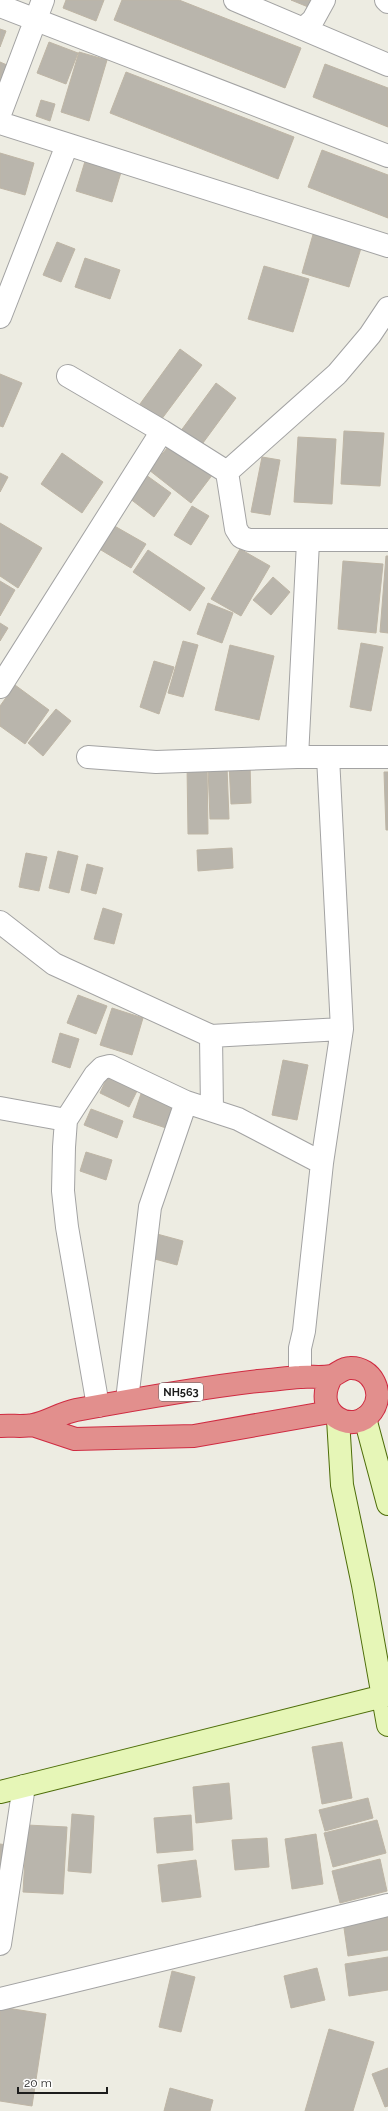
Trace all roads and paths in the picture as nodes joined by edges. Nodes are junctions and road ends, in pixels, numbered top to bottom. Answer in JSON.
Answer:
{"nodes":[{"id":1,"x":235,"y":0,"type":"edge"},
{"id":2,"x":324,"y":0,"type":"edge"},
{"id":3,"x":0,"y":6,"type":"edge"},
{"id":4,"x":39,"y":10,"type":"edge"},
{"id":5,"x":303,"y":29,"type":"junction"},
{"id":6,"x":388,"y":65,"type":"edge"},
{"id":7,"x":0,"y":114,"type":"edge"},
{"id":8,"x":0,"y":123,"type":"edge"},
{"id":9,"x":67,"y":145,"type":"junction"},
{"id":10,"x":388,"y":156,"type":"edge"},
{"id":11,"x":388,"y":246,"type":"edge"},
{"id":12,"x":388,"y":308,"type":"edge"},
{"id":13,"x":0,"y":317,"type":"edge"},
{"id":14,"x":68,"y":376,"type":"dead end"},
{"id":15,"x":162,"y":431,"type":"junction"},
{"id":16,"x":228,"y":472,"type":"junction"},
{"id":17,"x":388,"y":540,"type":"edge"},
{"id":18,"x":308,"y":542,"type":"junction"},
{"id":19,"x":0,"y":687,"type":"edge"},
{"id":20,"x":88,"y":757,"type":"dead end"},
{"id":21,"x":297,"y":757,"type":"junction"},
{"id":22,"x":328,"y":757,"type":"junction"},
{"id":23,"x":388,"y":757,"type":"edge"},
{"id":24,"x":0,"y":922,"type":"edge"},
{"id":25,"x":342,"y":1028,"type":"junction"},
{"id":26,"x":211,"y":1036,"type":"junction"},
{"id":27,"x":186,"y":1102,"type":"junction"},
{"id":28,"x":0,"y":1108,"type":"edge"},
{"id":29,"x":212,"y":1110,"type":"junction"},
{"id":30,"x":66,"y":1120,"type":"junction"},
{"id":31,"x":322,"y":1163,"type":"junction"},
{"id":32,"x":378,"y":1373,"type":"edge"},
{"id":33,"x":332,"y":1376,"type":"junction"},
{"id":34,"x":300,"y":1377,"type":"junction"},
{"id":35,"x":128,"y":1400,"type":"junction"},
{"id":36,"x":98,"y":1406,"type":"junction"},
{"id":37,"x":375,"y":1413,"type":"edge"},
{"id":38,"x":334,"y":1415,"type":"junction"},
{"id":39,"x":33,"y":1425,"type":"junction"},
{"id":40,"x":0,"y":1426,"type":"edge"},
{"id":41,"x":388,"y":1504,"type":"edge"},
{"id":42,"x":385,"y":1696,"type":"edge"},
{"id":43,"x":388,"y":1725,"type":"edge"},
{"id":44,"x":24,"y":1786,"type":"junction"},
{"id":45,"x":0,"y":1792,"type":"edge"},
{"id":46,"x":388,"y":1905,"type":"edge"},
{"id":47,"x":0,"y":1944,"type":"edge"},
{"id":48,"x":0,"y":1998,"type":"edge"}],
"edges":[{"from":1,"to":5,"type":"street"},
{"from":2,"to":5,"type":"street"},
{"from":3,"to":4,"type":"street"},
{"from":4,"to":7,"type":"street"},
{"from":4,"to":10,"type":"street"},
{"from":5,"to":6,"type":"street"},
{"from":8,"to":9,"type":"street"},
{"from":9,"to":11,"type":"street"},
{"from":9,"to":13,"type":"street"},
{"from":12,"to":16,"type":"street"},
{"from":14,"to":15,"type":"street"},
{"from":15,"to":16,"type":"street"},
{"from":15,"to":19,"type":"street"},
{"from":16,"to":18,"type":"street"},
{"from":17,"to":18,"type":"street"},
{"from":18,"to":21,"type":"street"},
{"from":20,"to":21,"type":"street"},
{"from":21,"to":22,"type":"street"},
{"from":22,"to":23,"type":"street"},
{"from":22,"to":25,"type":"street"},
{"from":24,"to":26,"type":"street"},
{"from":25,"to":26,"type":"street"},
{"from":25,"to":31,"type":"street"},
{"from":26,"to":29,"type":"street"},
{"from":27,"to":29,"type":"street"},
{"from":27,"to":30,"type":"street"},
{"from":27,"to":35,"type":"street"},
{"from":28,"to":30,"type":"street"},
{"from":29,"to":31,"type":"street"},
{"from":30,"to":36,"type":"street"},
{"from":31,"to":34,"type":"street"},
{"from":32,"to":33,"type":"highway","number":"NH563"},
{"from":32,"to":37,"type":"highway","number":"NH563"},
{"from":33,"to":34,"type":"highway","number":"NH563"},
{"from":33,"to":38,"type":"highway"},
{"from":34,"to":35,"type":"highway","number":"NH563"},
{"from":35,"to":36,"type":"highway","number":"NH563"},
{"from":36,"to":39,"type":"highway","number":"NH563"},
{"from":37,"to":38,"type":"highway","number":"NH563"},
{"from":37,"to":41,"type":"street"},
{"from":38,"to":39,"type":"highway","number":"NH563"},
{"from":38,"to":42,"type":"street"},
{"from":39,"to":40,"type":"highway","number":"NH563"},
{"from":42,"to":43,"type":"street"},
{"from":42,"to":44,"type":"street"},
{"from":44,"to":45,"type":"street"},
{"from":44,"to":47,"type":"street"},
{"from":46,"to":48,"type":"street"}]}
